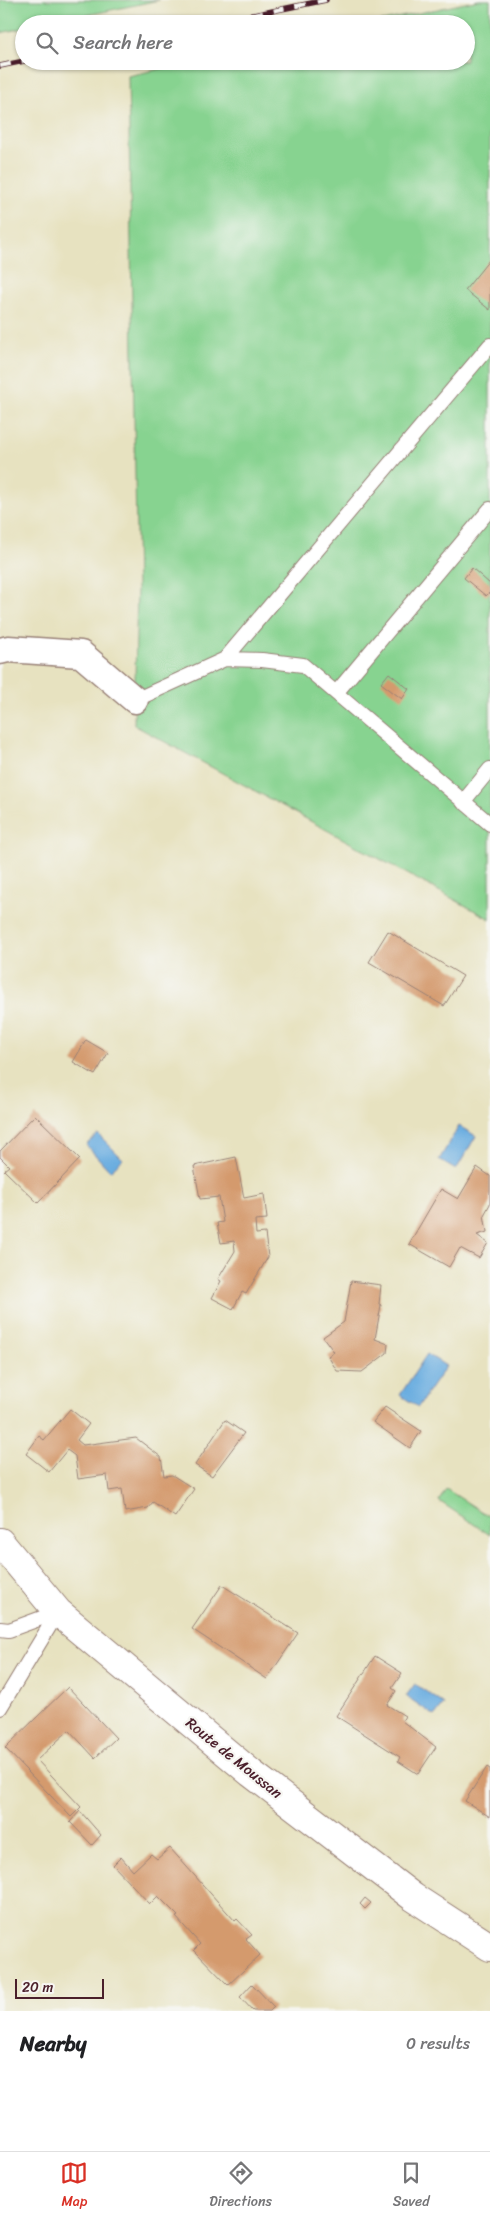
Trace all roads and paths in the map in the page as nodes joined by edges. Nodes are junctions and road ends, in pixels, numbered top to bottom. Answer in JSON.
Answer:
{"nodes":[{"id":1,"x":490,"y":345,"type":"edge"},
{"id":2,"x":490,"y":509,"type":"edge"},
{"id":3,"x":0,"y":651,"type":"edge"},
{"id":4,"x":225,"y":659,"type":"junction"},
{"id":5,"x":336,"y":693,"type":"junction"},
{"id":6,"x":135,"y":700,"type":"joint"},
{"id":7,"x":490,"y":769,"type":"edge"},
{"id":8,"x":463,"y":802,"type":"junction"},
{"id":9,"x":490,"y":824,"type":"edge"},
{"id":10,"x":0,"y":1542,"type":"edge"},
{"id":11,"x":58,"y":1612,"type":"junction"},
{"id":12,"x":0,"y":1629,"type":"edge"},
{"id":13,"x":0,"y":1708,"type":"edge"},
{"id":14,"x":490,"y":1947,"type":"edge"}],
"edges":[{"from":1,"to":4,"type":"lane"},
{"from":2,"to":5,"type":"lane"},
{"from":3,"to":6,"type":"street"},
{"from":4,"to":5,"type":"lane"},
{"from":4,"to":6,"type":"lane"},
{"from":5,"to":8,"type":"lane"},
{"from":7,"to":8,"type":"lane"},
{"from":8,"to":9,"type":"lane"},
{"from":10,"to":11,"type":"street","name":"Route de Moussan"},
{"from":11,"to":12,"type":"lane"},
{"from":11,"to":13,"type":"lane"},
{"from":11,"to":14,"type":"street","name":"Route de Moussan"}]}
